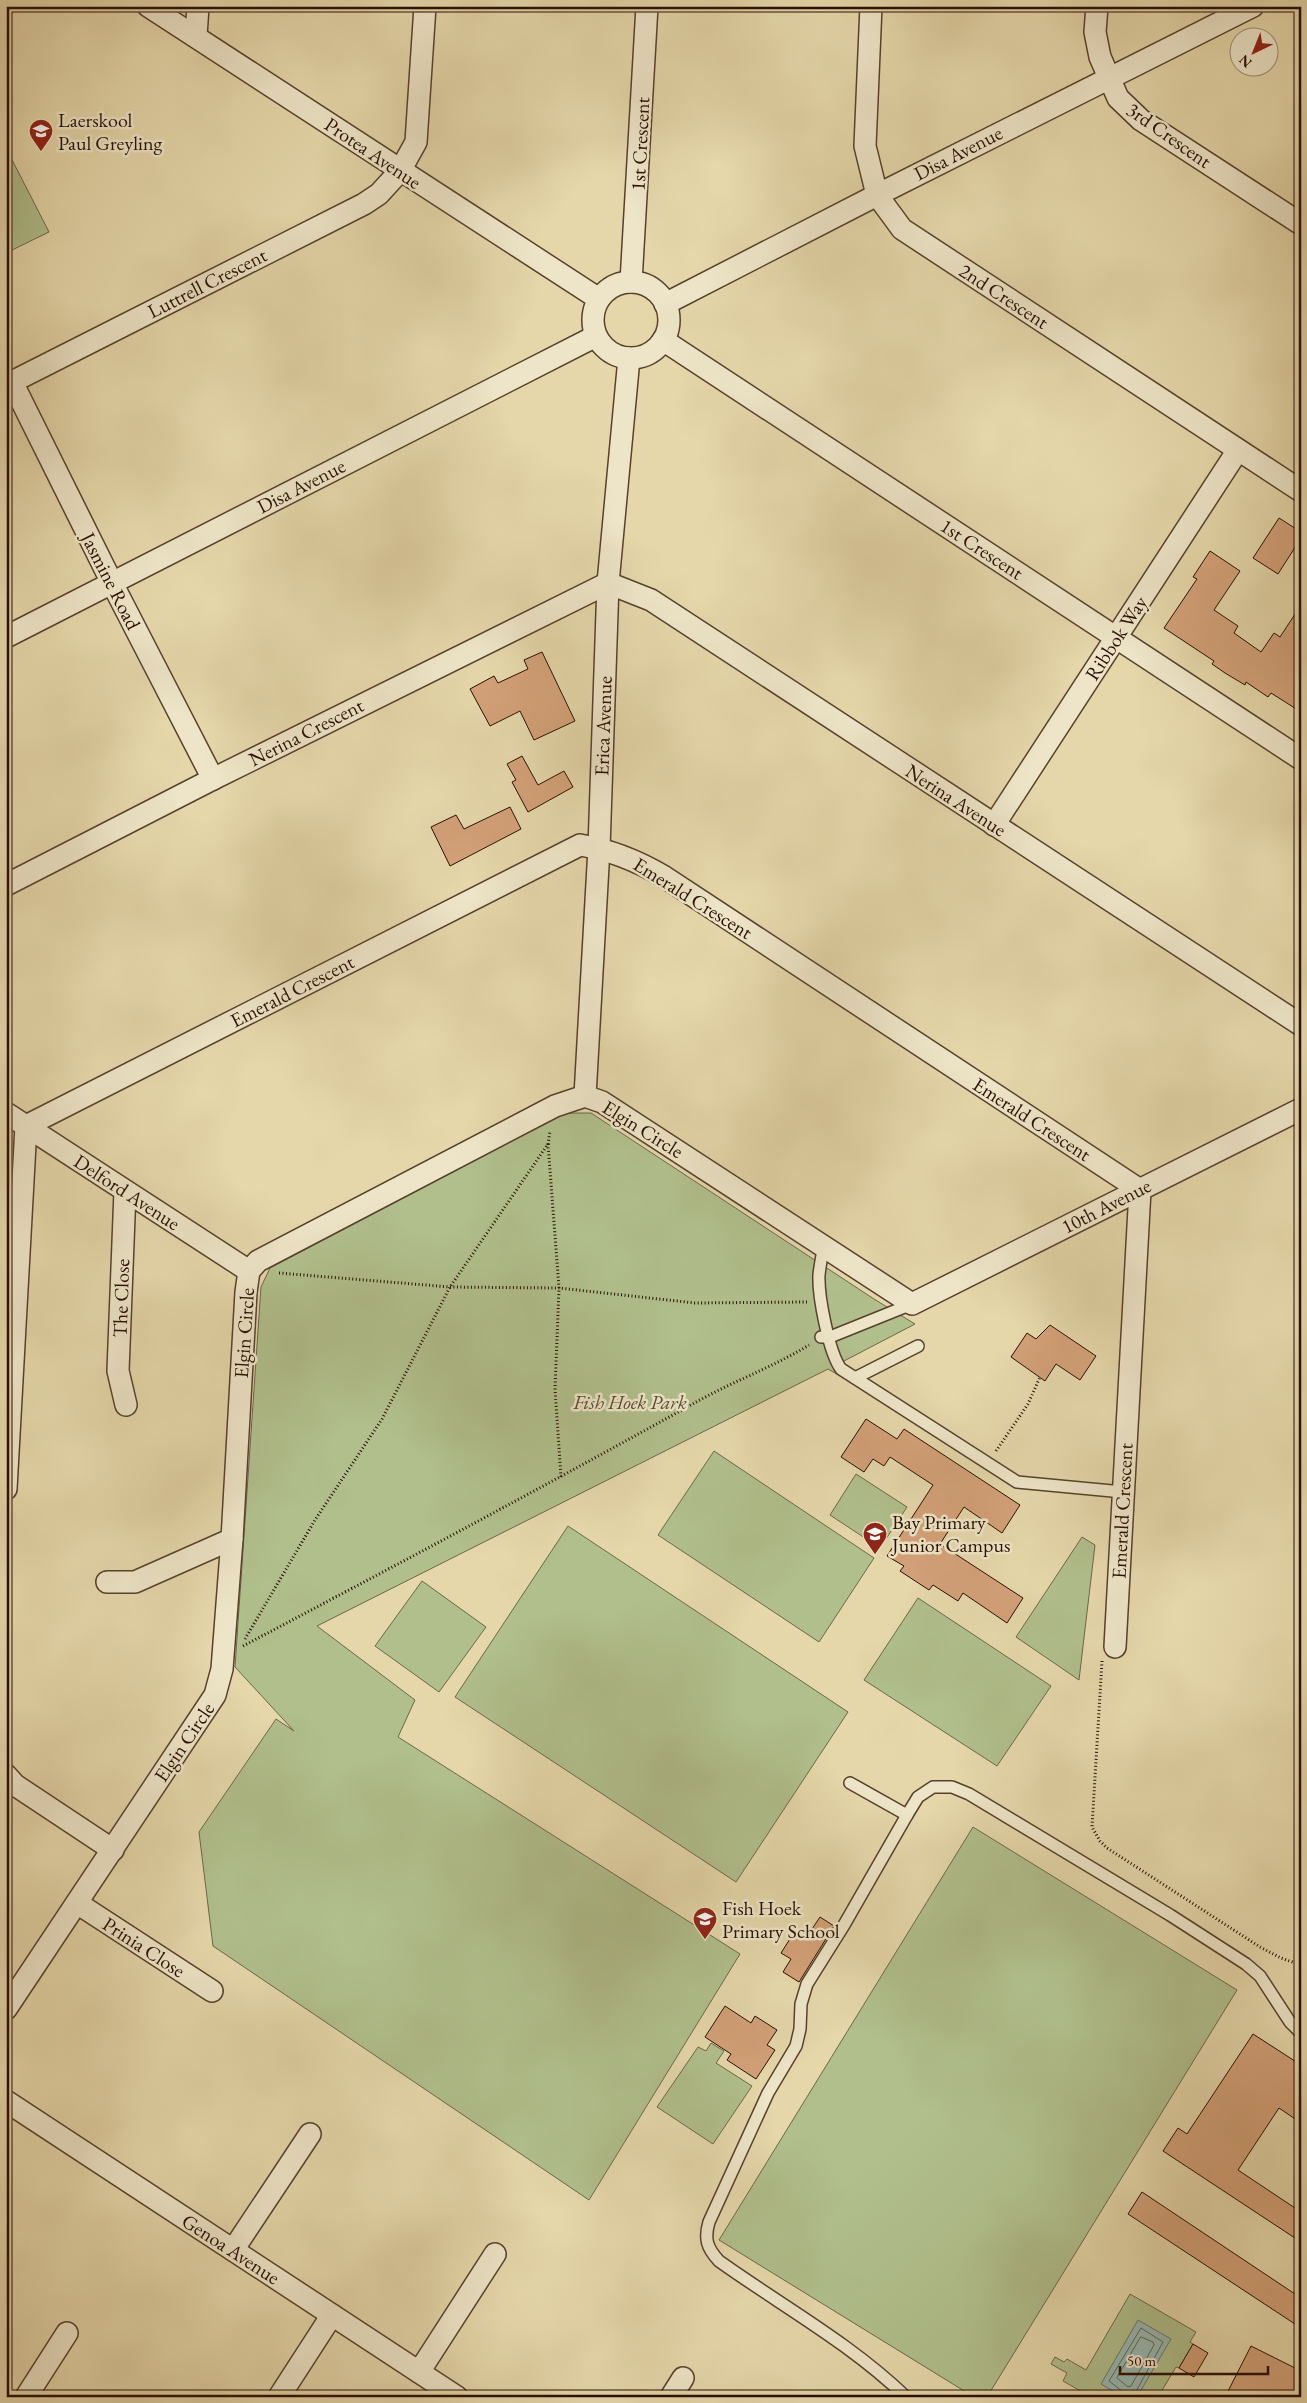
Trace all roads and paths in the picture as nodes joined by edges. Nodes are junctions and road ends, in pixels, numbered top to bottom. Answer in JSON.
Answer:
{"nodes":[{"id":1,"x":148,"y":6,"type":"edge"},
{"id":2,"x":198,"y":6,"type":"edge"},
{"id":3,"x":425,"y":6,"type":"edge"},
{"id":4,"x":647,"y":6,"type":"edge"},
{"id":5,"x":871,"y":6,"type":"edge"},
{"id":6,"x":1096,"y":6,"type":"edge"},
{"id":7,"x":1253,"y":6,"type":"edge"},
{"id":8,"x":196,"y":36,"type":"junction"},
{"id":9,"x":1108,"y":78,"type":"junction"},
{"id":10,"x":400,"y":170,"type":"junction"},
{"id":11,"x":877,"y":194,"type":"junction"},
{"id":12,"x":1301,"y":224,"type":"edge"},
{"id":13,"x":631,"y":282,"type":"junction"},
{"id":14,"x":599,"y":299,"type":"junction"},
{"id":15,"x":666,"y":304,"type":"junction"},
{"id":16,"x":596,"y":336,"type":"junction"},
{"id":17,"x":663,"y":340,"type":"junction"},
{"id":18,"x":630,"y":358,"type":"junction"},
{"id":19,"x":9,"y":383,"type":"edge"},
{"id":20,"x":1238,"y":450,"type":"junction"},
{"id":21,"x":1301,"y":491,"type":"edge"},
{"id":22,"x":112,"y":583,"type":"junction"},
{"id":23,"x":608,"y":583,"type":"junction"},
{"id":24,"x":6,"y":637,"type":"edge"},
{"id":25,"x":1117,"y":638,"type":"junction"},
{"id":26,"x":1301,"y":759,"type":"edge"},
{"id":27,"x":213,"y":779,"type":"junction"},
{"id":28,"x":994,"y":825,"type":"junction"},
{"id":29,"x":599,"y":848,"type":"junction"},
{"id":30,"x":6,"y":885,"type":"edge"},
{"id":31,"x":1301,"y":1025,"type":"edge"},
{"id":32,"x":585,"y":1096,"type":"junction"},
{"id":33,"x":556,"y":1106,"type":"junction"},
{"id":34,"x":1301,"y":1109,"type":"edge"},
{"id":35,"x":6,"y":1113,"type":"edge"},
{"id":36,"x":26,"y":1126,"type":"junction"},
{"id":37,"x":548,"y":1144,"type":"junction"},
{"id":38,"x":1140,"y":1190,"type":"junction"},
{"id":39,"x":125,"y":1191,"type":"junction"},
{"id":40,"x":824,"y":1245,"type":"junction"},
{"id":41,"x":249,"y":1271,"type":"junction"},
{"id":42,"x":450,"y":1287,"type":"junction"},
{"id":43,"x":559,"y":1288,"type":"junction"},
{"id":44,"x":815,"y":1302,"type":"dead end"},
{"id":45,"x":912,"y":1304,"type":"junction"},
{"id":46,"x":825,"y":1337,"type":"junction"},
{"id":47,"x":918,"y":1346,"type":"dead end"},
{"id":48,"x":1040,"y":1377,"type":"dead end"},
{"id":49,"x":855,"y":1378,"type":"junction"},
{"id":50,"x":126,"y":1405,"type":"dead end"},
{"id":51,"x":987,"y":1464,"type":"junction"},
{"id":52,"x":561,"y":1478,"type":"junction"},
{"id":53,"x":6,"y":1489,"type":"edge"},
{"id":54,"x":1123,"y":1492,"type":"junction"},
{"id":55,"x":232,"y":1539,"type":"junction"},
{"id":56,"x":107,"y":1582,"type":"dead end"},
{"id":57,"x":1115,"y":1647,"type":"joint"},
{"id":58,"x":6,"y":1775,"type":"edge"},
{"id":59,"x":850,"y":1782,"type":"dead end"},
{"id":60,"x":907,"y":1815,"type":"junction"},
{"id":61,"x":113,"y":1850,"type":"junction"},
{"id":62,"x":77,"y":1903,"type":"junction"},
{"id":63,"x":1301,"y":1965,"type":"edge"},
{"id":64,"x":212,"y":1991,"type":"dead end"},
{"id":65,"x":6,"y":2009,"type":"edge"},
{"id":66,"x":1301,"y":2034,"type":"edge"},
{"id":67,"x":6,"y":2101,"type":"edge"},
{"id":68,"x":310,"y":2134,"type":"dead end"},
{"id":69,"x":233,"y":2250,"type":"junction"},
{"id":70,"x":495,"y":2254,"type":"dead end"},
{"id":71,"x":332,"y":2315,"type":"junction"},
{"id":72,"x":67,"y":2333,"type":"dead end"},
{"id":73,"x":419,"y":2372,"type":"junction"},
{"id":74,"x":683,"y":2378,"type":"dead end"},
{"id":75,"x":26,"y":2397,"type":"edge"},
{"id":76,"x":278,"y":2397,"type":"edge"},
{"id":77,"x":457,"y":2397,"type":"edge"},
{"id":78,"x":671,"y":2397,"type":"edge"},
{"id":79,"x":906,"y":2397,"type":"edge"}],
"edges":[{"from":1,"to":8,"type":"street","name":"Protea Avenue"},
{"from":2,"to":8,"type":"street"},
{"from":3,"to":10,"type":"street","name":"Luttrell Crescent"},
{"from":4,"to":13,"type":"street","name":"1st Crescent"},
{"from":5,"to":11,"type":"street","name":"2nd Crescent"},
{"from":6,"to":9,"type":"street","name":"3rd Crescent"},
{"from":7,"to":9,"type":"street","name":"Disa Avenue"},
{"from":8,"to":10,"type":"street","name":"Protea Avenue"},
{"from":9,"to":11,"type":"street","name":"Disa Avenue"},
{"from":9,"to":12,"type":"street","name":"3rd Crescent"},
{"from":10,"to":14,"type":"street","name":"Protea Avenue"},
{"from":10,"to":19,"type":"street","name":"Luttrell Crescent"},
{"from":11,"to":15,"type":"street","name":"Disa Avenue"},
{"from":11,"to":20,"type":"street","name":"2nd Crescent"},
{"from":13,"to":14,"type":"street"},
{"from":13,"to":15,"type":"street"},
{"from":14,"to":16,"type":"street"},
{"from":15,"to":17,"type":"street"},
{"from":16,"to":18,"type":"street"},
{"from":16,"to":22,"type":"street","name":"Disa Avenue"},
{"from":17,"to":18,"type":"street"},
{"from":17,"to":25,"type":"street","name":"1st Crescent"},
{"from":18,"to":23,"type":"street","name":"Erica Avenue"},
{"from":19,"to":22,"type":"street","name":"Jasmine Road"},
{"from":20,"to":21,"type":"street","name":"2nd Crescent"},
{"from":20,"to":25,"type":"street","name":"Ribbok Way"},
{"from":22,"to":24,"type":"street","name":"Disa Avenue"},
{"from":22,"to":27,"type":"street","name":"Jasmine Road"},
{"from":23,"to":27,"type":"street","name":"Nerina Crescent"},
{"from":23,"to":28,"type":"street","name":"Nerina Avenue"},
{"from":23,"to":29,"type":"street","name":"Erica Avenue"},
{"from":25,"to":26,"type":"street","name":"1st Crescent"},
{"from":25,"to":28,"type":"street","name":"Ribbok Way"},
{"from":27,"to":30,"type":"street","name":"Nerina Crescent"},
{"from":28,"to":31,"type":"street","name":"Nerina Avenue"},
{"from":29,"to":32,"type":"street","name":"Erica Avenue"},
{"from":29,"to":36,"type":"street","name":"Emerald Crescent"},
{"from":29,"to":38,"type":"street","name":"Emerald Crescent"},
{"from":32,"to":33,"type":"street","name":"Elgin Circle"},
{"from":32,"to":40,"type":"street","name":"Elgin Circle"},
{"from":33,"to":37,"type":"path"},
{"from":33,"to":41,"type":"street","name":"Elgin Circle"},
{"from":34,"to":38,"type":"street","name":"10th Avenue"},
{"from":35,"to":36,"type":"street","name":"Delford Avenue"},
{"from":36,"to":39,"type":"street","name":"Delford Avenue"},
{"from":36,"to":53,"type":"street"},
{"from":37,"to":42,"type":"path"},
{"from":37,"to":43,"type":"path"},
{"from":38,"to":45,"type":"street","name":"10th Avenue"},
{"from":38,"to":54,"type":"street","name":"Emerald Crescent"},
{"from":39,"to":41,"type":"street","name":"Delford Avenue"},
{"from":39,"to":50,"type":"street","name":"The Close"},
{"from":40,"to":45,"type":"street","name":"Elgin Circle"},
{"from":40,"to":46,"type":"lane"},
{"from":41,"to":42,"type":"path"},
{"from":41,"to":55,"type":"street","name":"Elgin Circle"},
{"from":42,"to":43,"type":"path"},
{"from":42,"to":52,"type":"path"},
{"from":43,"to":44,"type":"path"},
{"from":43,"to":52,"type":"path"},
{"from":45,"to":46,"type":"lane"},
{"from":46,"to":49,"type":"lane"},
{"from":46,"to":52,"type":"path"},
{"from":47,"to":49,"type":"lane"},
{"from":48,"to":51,"type":"path"},
{"from":49,"to":51,"type":"lane"},
{"from":51,"to":54,"type":"lane"},
{"from":54,"to":57,"type":"street","name":"Emerald Crescent"},
{"from":55,"to":56,"type":"street"},
{"from":55,"to":61,"type":"street","name":"Elgin Circle"},
{"from":57,"to":63,"type":"path"},
{"from":58,"to":61,"type":"street"},
{"from":59,"to":60,"type":"lane"},
{"from":60,"to":66,"type":"lane"},
{"from":60,"to":79,"type":"lane"},
{"from":61,"to":62,"type":"street","name":"Elgin Circle"},
{"from":62,"to":64,"type":"street","name":"Prinia Close"},
{"from":62,"to":65,"type":"street","name":"Elgin Circle"},
{"from":67,"to":69,"type":"street","name":"Genoa Avenue"},
{"from":68,"to":69,"type":"street"},
{"from":69,"to":71,"type":"street","name":"Genoa Avenue"},
{"from":70,"to":73,"type":"street"},
{"from":71,"to":73,"type":"street","name":"Genoa Avenue"},
{"from":71,"to":76,"type":"street"},
{"from":72,"to":75,"type":"street"},
{"from":73,"to":77,"type":"street","name":"Genoa Avenue"},
{"from":74,"to":78,"type":"street"}]}
